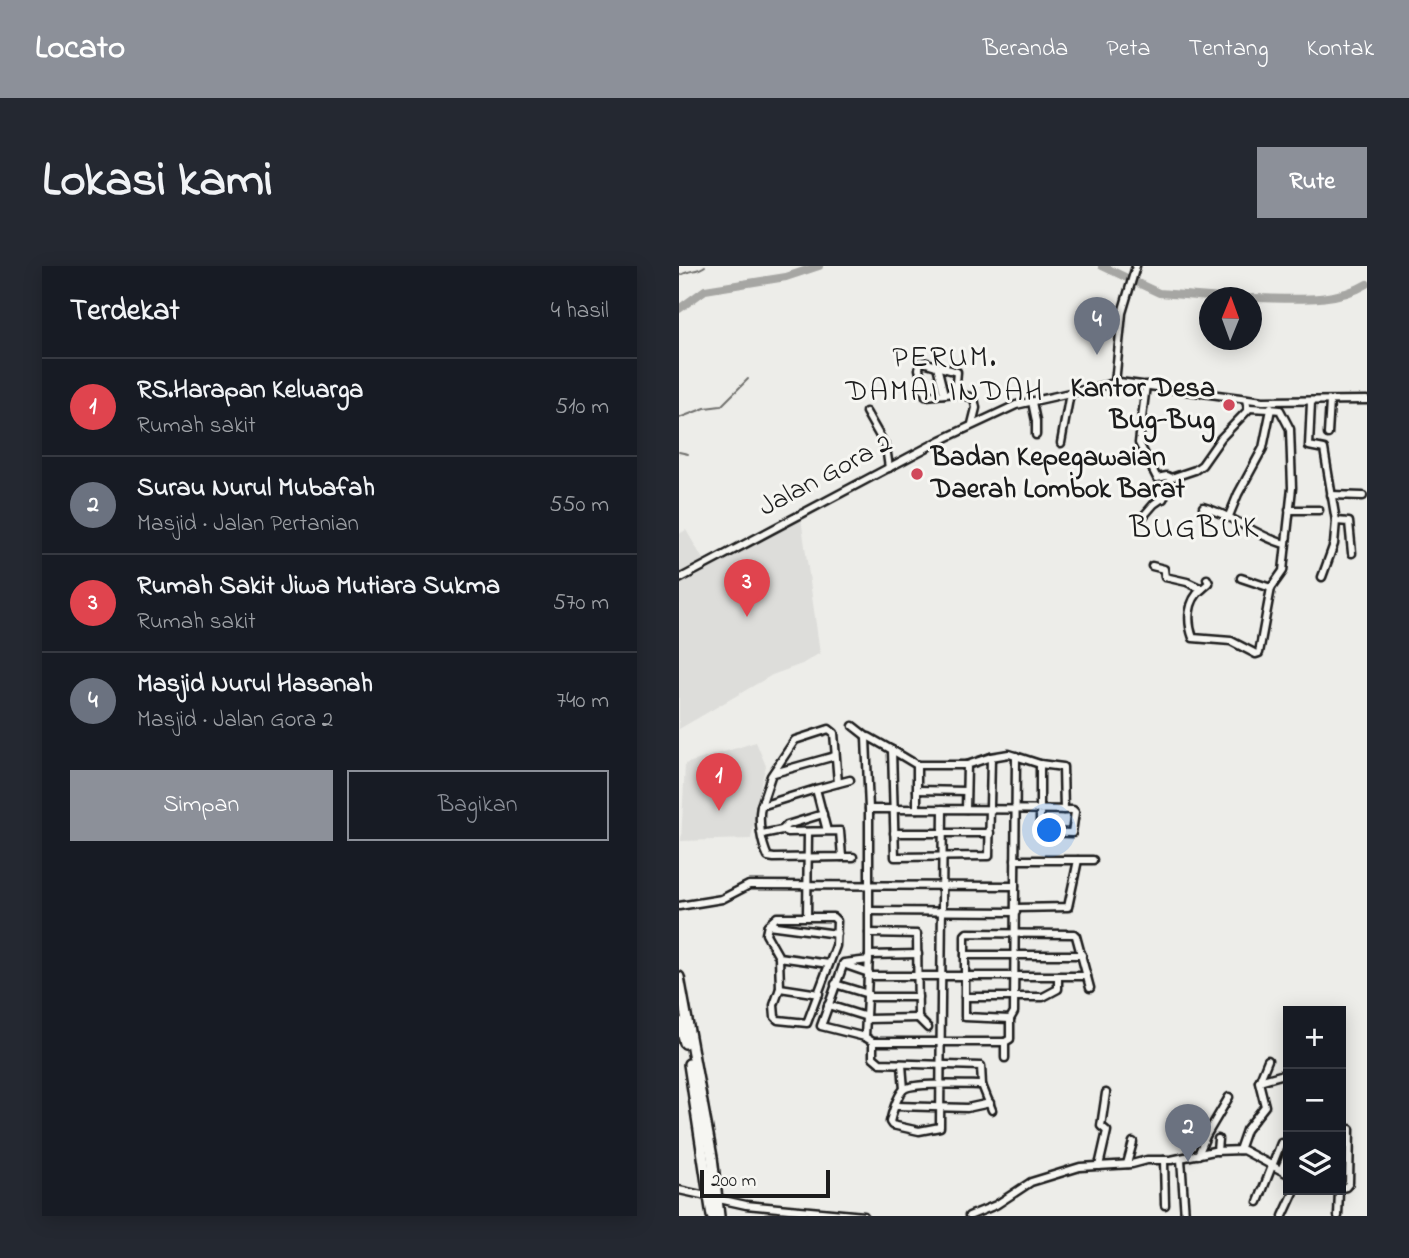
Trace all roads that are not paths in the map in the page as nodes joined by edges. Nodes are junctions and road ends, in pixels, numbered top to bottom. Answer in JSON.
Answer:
{"nodes":[{"id":1,"x":1135,"y":268,"type":"edge"},
{"id":2,"x":937,"y":366,"type":"junction"},
{"id":3,"x":1115,"y":383,"type":"junction"},
{"id":4,"x":1146,"y":385,"type":"junction"},
{"id":5,"x":955,"y":393,"type":"junction"},
{"id":6,"x":1070,"y":393,"type":"junction"},
{"id":7,"x":944,"y":394,"type":"junction"},
{"id":8,"x":1247,"y":399,"type":"junction"},
{"id":9,"x":1367,"y":400,"type":"edge"},
{"id":10,"x":1330,"y":401,"type":"junction"},
{"id":11,"x":1032,"y":402,"type":"junction"},
{"id":12,"x":1311,"y":402,"type":"junction"},
{"id":13,"x":1271,"y":405,"type":"junction"},
{"id":14,"x":1248,"y":408,"type":"junction"},
{"id":15,"x":866,"y":412,"type":"dead end"},
{"id":16,"x":972,"y":424,"type":"junction"},
{"id":17,"x":1328,"y":434,"type":"dead end"},
{"id":18,"x":1036,"y":435,"type":"dead end"},
{"id":19,"x":1061,"y":443,"type":"dead end"},
{"id":20,"x":889,"y":468,"type":"junction"},
{"id":21,"x":1171,"y":478,"type":"junction"},
{"id":22,"x":1331,"y":495,"type":"junction"},
{"id":23,"x":1363,"y":496,"type":"dead end"},
{"id":24,"x":1203,"y":507,"type":"dead end"},
{"id":25,"x":1289,"y":510,"type":"junction"},
{"id":26,"x":1319,"y":510,"type":"dead end"},
{"id":27,"x":1229,"y":516,"type":"junction"},
{"id":28,"x":1141,"y":519,"type":"dead end"},
{"id":29,"x":1336,"y":521,"type":"junction"},
{"id":30,"x":1350,"y":540,"type":"junction"},
{"id":31,"x":1285,"y":544,"type":"junction"},
{"id":32,"x":1334,"y":544,"type":"junction"},
{"id":33,"x":1352,"y":553,"type":"dead end"},
{"id":34,"x":1152,"y":566,"type":"dead end"},
{"id":35,"x":1322,"y":577,"type":"dead end"},
{"id":36,"x":1241,"y":578,"type":"dead end"},
{"id":37,"x":679,"y":579,"type":"edge"},
{"id":38,"x":1207,"y":579,"type":"dead end"},
{"id":39,"x":1271,"y":588,"type":"junction"},
{"id":40,"x":1202,"y":589,"type":"junction"},
{"id":41,"x":853,"y":726,"type":"dead end"},
{"id":42,"x":867,"y":737,"type":"junction"},
{"id":43,"x":892,"y":750,"type":"junction"},
{"id":44,"x":835,"y":756,"type":"junction"},
{"id":45,"x":1016,"y":756,"type":"junction"},
{"id":46,"x":991,"y":757,"type":"junction"},
{"id":47,"x":1040,"y":764,"type":"junction"},
{"id":48,"x":917,"y":765,"type":"junction"},
{"id":49,"x":967,"y":765,"type":"junction"},
{"id":50,"x":774,"y":773,"type":"junction"},
{"id":51,"x":850,"y":780,"type":"dead end"},
{"id":52,"x":838,"y":783,"type":"junction"},
{"id":53,"x":817,"y":789,"type":"junction"},
{"id":54,"x":917,"y":790,"type":"junction"},
{"id":55,"x":966,"y":790,"type":"junction"},
{"id":56,"x":761,"y":806,"type":"junction"},
{"id":57,"x":869,"y":809,"type":"junction"},
{"id":58,"x":893,"y":809,"type":"junction"},
{"id":59,"x":917,"y":809,"type":"junction"},
{"id":60,"x":943,"y":809,"type":"junction"},
{"id":61,"x":967,"y":809,"type":"junction"},
{"id":62,"x":991,"y":809,"type":"junction"},
{"id":63,"x":1015,"y":809,"type":"junction"},
{"id":64,"x":1040,"y":809,"type":"junction"},
{"id":65,"x":1064,"y":810,"type":"junction"},
{"id":66,"x":823,"y":814,"type":"junction"},
{"id":67,"x":782,"y":830,"type":"junction"},
{"id":68,"x":827,"y":831,"type":"junction"},
{"id":69,"x":808,"y":832,"type":"junction"},
{"id":70,"x":894,"y":833,"type":"junction"},
{"id":71,"x":942,"y":833,"type":"junction"},
{"id":72,"x":990,"y":833,"type":"junction"},
{"id":73,"x":762,"y":834,"type":"junction"},
{"id":74,"x":808,"y":857,"type":"junction"},
{"id":75,"x":842,"y":857,"type":"junction"},
{"id":76,"x":853,"y":857,"type":"dead end"},
{"id":77,"x":942,"y":858,"type":"junction"},
{"id":78,"x":1015,"y":860,"type":"junction"},
{"id":79,"x":1078,"y":860,"type":"junction"},
{"id":80,"x":1093,"y":860,"type":"dead end"},
{"id":81,"x":808,"y":885,"type":"junction"},
{"id":82,"x":869,"y":886,"type":"junction"},
{"id":83,"x":941,"y":886,"type":"junction"},
{"id":84,"x":1015,"y":886,"type":"junction"},
{"id":85,"x":679,"y":906,"type":"edge"},
{"id":86,"x":1016,"y":910,"type":"junction"},
{"id":87,"x":869,"y":911,"type":"junction"},
{"id":88,"x":941,"y":912,"type":"junction"},
{"id":89,"x":807,"y":917,"type":"junction"},
{"id":90,"x":768,"y":925,"type":"junction"},
{"id":91,"x":869,"y":933,"type":"junction"},
{"id":92,"x":1015,"y":933,"type":"junction"},
{"id":93,"x":837,"y":934,"type":"junction"},
{"id":94,"x":918,"y":954,"type":"junction"},
{"id":95,"x":1015,"y":954,"type":"junction"},
{"id":96,"x":1082,"y":954,"type":"junction"},
{"id":97,"x":965,"y":955,"type":"junction"},
{"id":98,"x":779,"y":957,"type":"junction"},
{"id":99,"x":869,"y":958,"type":"junction"},
{"id":100,"x":829,"y":964,"type":"junction"},
{"id":101,"x":843,"y":964,"type":"junction"},
{"id":102,"x":869,"y":974,"type":"junction"},
{"id":103,"x":918,"y":976,"type":"junction"},
{"id":104,"x":941,"y":976,"type":"junction"},
{"id":105,"x":965,"y":976,"type":"junction"},
{"id":106,"x":1014,"y":976,"type":"junction"},
{"id":107,"x":1058,"y":976,"type":"junction"},
{"id":108,"x":1087,"y":976,"type":"junction"},
{"id":109,"x":679,"y":977,"type":"edge"},
{"id":110,"x":835,"y":984,"type":"junction"},
{"id":111,"x":780,"y":988,"type":"junction"},
{"id":112,"x":1090,"y":988,"type":"dead end"},
{"id":113,"x":819,"y":994,"type":"junction"},
{"id":114,"x":868,"y":996,"type":"junction"},
{"id":115,"x":918,"y":997,"type":"junction"},
{"id":116,"x":965,"y":997,"type":"junction"},
{"id":117,"x":1014,"y":997,"type":"junction"},
{"id":118,"x":828,"y":1005,"type":"junction"},
{"id":119,"x":867,"y":1018,"type":"junction"},
{"id":120,"x":918,"y":1018,"type":"junction"},
{"id":121,"x":1010,"y":1019,"type":"junction"},
{"id":122,"x":682,"y":1025,"type":"edge"},
{"id":123,"x":928,"y":1028,"type":"dead end"},
{"id":124,"x":865,"y":1037,"type":"junction"},
{"id":125,"x":685,"y":1039,"type":"edge"},
{"id":126,"x":873,"y":1042,"type":"junction"},
{"id":127,"x":941,"y":1042,"type":"junction"},
{"id":128,"x":1005,"y":1042,"type":"junction"},
{"id":129,"x":1005,"y":1058,"type":"dead end"},
{"id":130,"x":1268,"y":1060,"type":"dead end"},
{"id":131,"x":902,"y":1065,"type":"junction"},
{"id":132,"x":941,"y":1065,"type":"junction"},
{"id":133,"x":1283,"y":1074,"type":"edge"},
{"id":134,"x":1259,"y":1081,"type":"junction"},
{"id":135,"x":982,"y":1085,"type":"junction"},
{"id":136,"x":940,"y":1086,"type":"junction"},
{"id":137,"x":904,"y":1089,"type":"junction"},
{"id":138,"x":1106,"y":1093,"type":"dead end"},
{"id":139,"x":1229,"y":1097,"type":"dead end"},
{"id":140,"x":896,"y":1106,"type":"junction"},
{"id":141,"x":940,"y":1107,"type":"junction"},
{"id":142,"x":1350,"y":1129,"type":"dead end"},
{"id":143,"x":1219,"y":1139,"type":"dead end"},
{"id":144,"x":1133,"y":1142,"type":"dead end"},
{"id":145,"x":1281,"y":1143,"type":"dead end"},
{"id":146,"x":1240,"y":1150,"type":"junction"},
{"id":147,"x":1217,"y":1151,"type":"junction"},
{"id":148,"x":1198,"y":1155,"type":"junction"},
{"id":149,"x":1181,"y":1158,"type":"junction"},
{"id":150,"x":1164,"y":1160,"type":"junction"},
{"id":151,"x":1127,"y":1164,"type":"junction"},
{"id":152,"x":1272,"y":1164,"type":"junction"},
{"id":153,"x":1099,"y":1166,"type":"junction"},
{"id":154,"x":1283,"y":1171,"type":"edge"},
{"id":155,"x":1346,"y":1187,"type":"edge"},
{"id":156,"x":679,"y":1190,"type":"edge"},
{"id":157,"x":1293,"y":1195,"type":"edge"},
{"id":158,"x":1340,"y":1195,"type":"edge"},
{"id":159,"x":715,"y":1198,"type":"junction"},
{"id":160,"x":1258,"y":1202,"type":"dead end"},
{"id":161,"x":1164,"y":1205,"type":"dead end"},
{"id":162,"x":712,"y":1216,"type":"edge"},
{"id":163,"x":719,"y":1216,"type":"edge"},
{"id":164,"x":864,"y":1216,"type":"edge"},
{"id":165,"x":969,"y":1216,"type":"edge"},
{"id":166,"x":1185,"y":1216,"type":"edge"},
{"id":167,"x":1283,"y":1216,"type":"edge"},
{"id":168,"x":1338,"y":1216,"type":"edge"}],
"edges":[{"from":1,"to":3,"type":"street"},
{"from":2,"to":5,"type":"street"},
{"from":2,"to":7,"type":"street"},
{"from":2,"to":7,"type":"street"},
{"from":3,"to":4,"type":"street","name":"Jalan Gora 2"},
{"from":3,"to":6,"type":"street","name":"Jalan Gora 2"},
{"from":4,"to":8,"type":"street","name":"Jalan Gora 2"},
{"from":4,"to":21,"type":"street"},
{"from":5,"to":7,"type":"street"},
{"from":5,"to":16,"type":"street"},
{"from":6,"to":11,"type":"street","name":"Jalan Gora 2"},
{"from":6,"to":19,"type":"street"},
{"from":8,"to":13,"type":"street","name":"Jalan Gora 2"},
{"from":8,"to":14,"type":"street"},
{"from":9,"to":10,"type":"street","name":"Jalan Gora 2"},
{"from":10,"to":12,"type":"street","name":"Jalan Gora 2"},
{"from":10,"to":17,"type":"street"},
{"from":11,"to":16,"type":"street","name":"Jalan Gora 2"},
{"from":11,"to":18,"type":"street"},
{"from":12,"to":13,"type":"street","name":"Jalan Gora 2"},
{"from":12,"to":22,"type":"street"},
{"from":13,"to":14,"type":"street"},
{"from":13,"to":25,"type":"street"},
{"from":13,"to":27,"type":"street"},
{"from":14,"to":21,"type":"street"},
{"from":15,"to":20,"type":"street"},
{"from":16,"to":20,"type":"street","name":"Jalan Gora 2"},
{"from":20,"to":37,"type":"street","name":"Jalan Gora 2"},
{"from":21,"to":28,"type":"street"},
{"from":22,"to":23,"type":"street"},
{"from":22,"to":29,"type":"street"},
{"from":24,"to":27,"type":"street"},
{"from":25,"to":26,"type":"street"},
{"from":25,"to":31,"type":"street"},
{"from":27,"to":31,"type":"street"},
{"from":29,"to":30,"type":"street"},
{"from":29,"to":32,"type":"street"},
{"from":30,"to":32,"type":"street"},
{"from":30,"to":33,"type":"street"},
{"from":31,"to":39,"type":"street"},
{"from":32,"to":35,"type":"street"},
{"from":34,"to":40,"type":"street"},
{"from":36,"to":39,"type":"street"},
{"from":38,"to":40,"type":"street"},
{"from":39,"to":40,"type":"street"},
{"from":41,"to":42,"type":"street"},
{"from":42,"to":43,"type":"street"},
{"from":42,"to":57,"type":"street"},
{"from":43,"to":48,"type":"street"},
{"from":43,"to":58,"type":"street"},
{"from":44,"to":50,"type":"street"},
{"from":44,"to":50,"type":"street"},
{"from":44,"to":52,"type":"street"},
{"from":45,"to":46,"type":"street"},
{"from":45,"to":47,"type":"street"},
{"from":45,"to":63,"type":"street"},
{"from":46,"to":49,"type":"street"},
{"from":46,"to":62,"type":"street"},
{"from":47,"to":64,"type":"street"},
{"from":47,"to":65,"type":"street"},
{"from":48,"to":49,"type":"street"},
{"from":48,"to":54,"type":"street"},
{"from":49,"to":55,"type":"street"},
{"from":50,"to":56,"type":"street"},
{"from":51,"to":52,"type":"street"},
{"from":52,"to":53,"type":"street"},
{"from":53,"to":56,"type":"street"},
{"from":53,"to":66,"type":"street"},
{"from":54,"to":55,"type":"street"},
{"from":54,"to":59,"type":"street"},
{"from":55,"to":61,"type":"street"},
{"from":56,"to":73,"type":"street"},
{"from":57,"to":58,"type":"street"},
{"from":57,"to":82,"type":"street"},
{"from":58,"to":59,"type":"street"},
{"from":58,"to":70,"type":"street"},
{"from":59,"to":60,"type":"street"},
{"from":60,"to":61,"type":"street"},
{"from":60,"to":71,"type":"street"},
{"from":61,"to":62,"type":"street"},
{"from":62,"to":63,"type":"street"},
{"from":62,"to":72,"type":"street"},
{"from":63,"to":64,"type":"street"},
{"from":63,"to":78,"type":"street"},
{"from":64,"to":65,"type":"street"},
{"from":64,"to":65,"type":"street"},
{"from":66,"to":67,"type":"street"},
{"from":66,"to":68,"type":"street"},
{"from":67,"to":69,"type":"street"},
{"from":67,"to":73,"type":"street"},
{"from":68,"to":69,"type":"street"},
{"from":68,"to":75,"type":"street"},
{"from":69,"to":74,"type":"street"},
{"from":70,"to":71,"type":"street"},
{"from":70,"to":77,"type":"street"},
{"from":71,"to":72,"type":"street"},
{"from":71,"to":77,"type":"street"},
{"from":72,"to":77,"type":"street"},
{"from":73,"to":74,"type":"street"},
{"from":74,"to":75,"type":"street"},
{"from":74,"to":81,"type":"street"},
{"from":75,"to":76,"type":"street"},
{"from":77,"to":83,"type":"street"},
{"from":78,"to":79,"type":"street"},
{"from":78,"to":84,"type":"street"},
{"from":79,"to":80,"type":"street"},
{"from":79,"to":86,"type":"street"},
{"from":81,"to":82,"type":"street"},
{"from":81,"to":85,"type":"street"},
{"from":81,"to":89,"type":"street"},
{"from":82,"to":83,"type":"street"},
{"from":82,"to":87,"type":"street"},
{"from":83,"to":84,"type":"street"},
{"from":83,"to":88,"type":"street"},
{"from":84,"to":86,"type":"street"},
{"from":86,"to":88,"type":"street"},
{"from":86,"to":92,"type":"street"},
{"from":87,"to":88,"type":"street"},
{"from":87,"to":91,"type":"street"},
{"from":88,"to":104,"type":"street"},
{"from":89,"to":90,"type":"street"},
{"from":89,"to":93,"type":"street"},
{"from":90,"to":93,"type":"street"},
{"from":90,"to":98,"type":"street"},
{"from":91,"to":94,"type":"street"},
{"from":91,"to":99,"type":"street"},
{"from":92,"to":95,"type":"street"},
{"from":92,"to":96,"type":"street"},
{"from":92,"to":97,"type":"street"},
{"from":93,"to":100,"type":"street"},
{"from":94,"to":99,"type":"street"},
{"from":94,"to":103,"type":"street"},
{"from":95,"to":96,"type":"street"},
{"from":95,"to":97,"type":"street"},
{"from":95,"to":106,"type":"street"},
{"from":96,"to":108,"type":"street"},
{"from":97,"to":105,"type":"street"},
{"from":98,"to":100,"type":"street"},
{"from":98,"to":111,"type":"street"},
{"from":99,"to":101,"type":"street"},
{"from":99,"to":102,"type":"street"},
{"from":100,"to":113,"type":"street"},
{"from":101,"to":102,"type":"street"},
{"from":101,"to":110,"type":"street"},
{"from":102,"to":103,"type":"street"},
{"from":102,"to":114,"type":"street"},
{"from":103,"to":104,"type":"street"},
{"from":103,"to":115,"type":"street"},
{"from":104,"to":105,"type":"street"},
{"from":104,"to":127,"type":"street"},
{"from":105,"to":106,"type":"street"},
{"from":105,"to":116,"type":"street"},
{"from":106,"to":107,"type":"street"},
{"from":106,"to":117,"type":"street"},
{"from":107,"to":108,"type":"street"},
{"from":107,"to":117,"type":"street"},
{"from":108,"to":112,"type":"street"},
{"from":109,"to":122,"type":"highway"},
{"from":110,"to":114,"type":"street"},
{"from":110,"to":118,"type":"street"},
{"from":111,"to":113,"type":"street"},
{"from":111,"to":113,"type":"street"},
{"from":114,"to":115,"type":"street"},
{"from":114,"to":119,"type":"street"},
{"from":115,"to":120,"type":"street"},
{"from":116,"to":117,"type":"street"},
{"from":116,"to":121,"type":"street"},
{"from":117,"to":121,"type":"street"},
{"from":118,"to":119,"type":"street"},
{"from":118,"to":124,"type":"street"},
{"from":119,"to":120,"type":"street"},
{"from":119,"to":124,"type":"street"},
{"from":120,"to":123,"type":"street"},
{"from":121,"to":128,"type":"street"},
{"from":122,"to":125,"type":"highway"},
{"from":124,"to":126,"type":"street"},
{"from":125,"to":159,"type":"highway"},
{"from":126,"to":127,"type":"street"},
{"from":126,"to":131,"type":"street"},
{"from":127,"to":128,"type":"street"},
{"from":127,"to":132,"type":"street"},
{"from":128,"to":129,"type":"street"},
{"from":130,"to":134,"type":"street"},
{"from":131,"to":132,"type":"street"},
{"from":131,"to":137,"type":"street"},
{"from":132,"to":135,"type":"street"},
{"from":132,"to":136,"type":"street"},
{"from":133,"to":134,"type":"street"},
{"from":134,"to":146,"type":"street"},
{"from":135,"to":136,"type":"street"},
{"from":135,"to":141,"type":"street"},
{"from":136,"to":137,"type":"street"},
{"from":136,"to":141,"type":"street"},
{"from":137,"to":140,"type":"street"},
{"from":138,"to":153,"type":"street"},
{"from":139,"to":148,"type":"street"},
{"from":140,"to":141,"type":"street"},
{"from":140,"to":141,"type":"street"},
{"from":142,"to":155,"type":"street"},
{"from":143,"to":147,"type":"street"},
{"from":144,"to":151,"type":"street"},
{"from":145,"to":152,"type":"street"},
{"from":146,"to":147,"type":"street"},
{"from":146,"to":152,"type":"street"},
{"from":147,"to":148,"type":"street"},
{"from":148,"to":149,"type":"street"},
{"from":149,"to":150,"type":"street"},
{"from":149,"to":166,"type":"street"},
{"from":150,"to":151,"type":"street"},
{"from":150,"to":161,"type":"street"},
{"from":151,"to":153,"type":"street"},
{"from":152,"to":154,"type":"street"},
{"from":152,"to":160,"type":"street"},
{"from":153,"to":165,"type":"street"},
{"from":156,"to":159,"type":"street"},
{"from":157,"to":167,"type":"street"},
{"from":158,"to":168,"type":"street"},
{"from":159,"to":162,"type":"highway"},
{"from":159,"to":163,"type":"highway"},
{"from":159,"to":164,"type":"street"}]}
